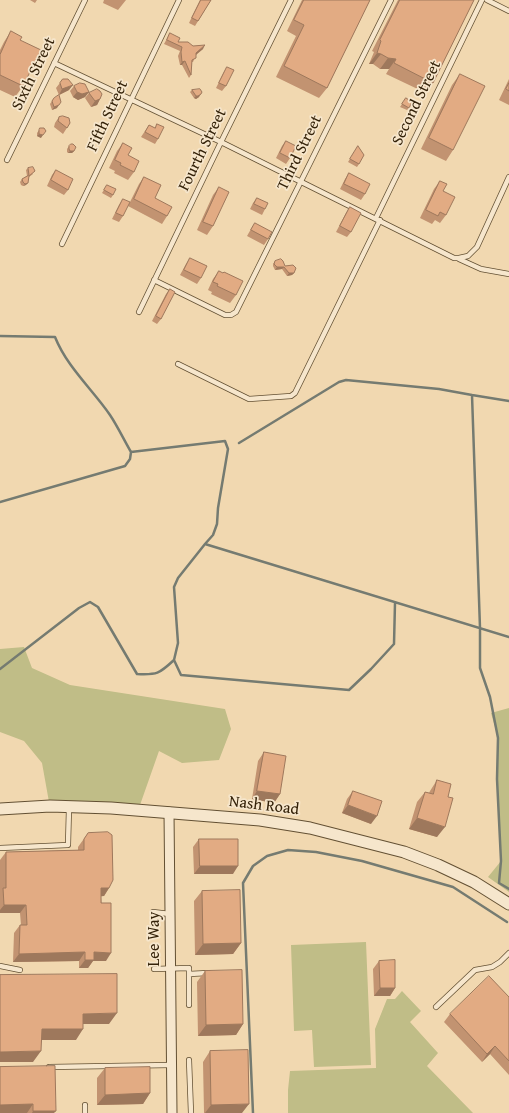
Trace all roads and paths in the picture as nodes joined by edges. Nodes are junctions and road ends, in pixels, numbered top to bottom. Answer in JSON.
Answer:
{"nodes":[{"id":1,"x":85,"y":0,"type":"edge"},
{"id":2,"x":179,"y":0,"type":"edge"},
{"id":3,"x":291,"y":0,"type":"edge"},
{"id":4,"x":391,"y":0,"type":"edge"},
{"id":5,"x":482,"y":0,"type":"edge"},
{"id":6,"x":487,"y":0,"type":"edge"},
{"id":7,"x":509,"y":11,"type":"edge"},
{"id":8,"x":54,"y":63,"type":"junction"},
{"id":9,"x":130,"y":99,"type":"junction"},
{"id":10,"x":221,"y":142,"type":"junction"},
{"id":11,"x":6,"y":160,"type":"dead end"},
{"id":12,"x":509,"y":177,"type":"edge"},
{"id":13,"x":300,"y":182,"type":"junction"},
{"id":14,"x":378,"y":219,"type":"junction"},
{"id":15,"x":62,"y":244,"type":"dead end"},
{"id":16,"x":461,"y":258,"type":"junction"},
{"id":17,"x":509,"y":274,"type":"edge"},
{"id":18,"x":154,"y":280,"type":"junction"},
{"id":19,"x":139,"y":312,"type":"dead end"},
{"id":20,"x":178,"y":364,"type":"dead end"},
{"id":21,"x":69,"y":806,"type":"junction"},
{"id":22,"x":0,"y":809,"type":"edge"},
{"id":23,"x":170,"y":812,"type":"junction"},
{"id":24,"x":0,"y":848,"type":"edge"},
{"id":25,"x":509,"y":904,"type":"edge"},
{"id":26,"x":153,"y":912,"type":"dead end"},
{"id":27,"x":170,"y":914,"type":"junction"},
{"id":28,"x":509,"y":953,"type":"edge"},
{"id":29,"x":0,"y":966,"type":"edge"},
{"id":30,"x":154,"y":968,"type":"dead end"},
{"id":31,"x":170,"y":969,"type":"junction"},
{"id":32,"x":20,"y":970,"type":"dead end"},
{"id":33,"x":211,"y":973,"type":"edge"},
{"id":34,"x":189,"y":974,"type":"junction"},
{"id":35,"x":189,"y":1005,"type":"dead end"},
{"id":36,"x":436,"y":1007,"type":"dead end"},
{"id":37,"x":189,"y":1060,"type":"dead end"},
{"id":38,"x":172,"y":1065,"type":"junction"},
{"id":39,"x":46,"y":1068,"type":"edge"},
{"id":40,"x":85,"y":1105,"type":"dead end"},
{"id":41,"x":85,"y":1113,"type":"edge"},
{"id":42,"x":172,"y":1113,"type":"edge"},
{"id":43,"x":191,"y":1113,"type":"edge"}],
"edges":[{"from":1,"to":8,"type":"lane","name":"Sixth Street"},
{"from":2,"to":9,"type":"lane","name":"Fifth Street"},
{"from":3,"to":10,"type":"lane","name":"Fourth Street"},
{"from":4,"to":13,"type":"lane","name":"Third Street"},
{"from":5,"to":14,"type":"lane","name":"Second Street"},
{"from":6,"to":7,"type":"lane"},
{"from":8,"to":9,"type":"lane"},
{"from":8,"to":11,"type":"lane","name":"Sixth Street"},
{"from":9,"to":10,"type":"lane"},
{"from":9,"to":15,"type":"lane","name":"Fifth Street"},
{"from":10,"to":13,"type":"lane"},
{"from":10,"to":18,"type":"lane","name":"Fourth Street"},
{"from":12,"to":16,"type":"lane"},
{"from":13,"to":14,"type":"lane"},
{"from":13,"to":18,"type":"lane","name":"Third Street"},
{"from":14,"to":16,"type":"lane"},
{"from":14,"to":20,"type":"lane","name":"Second Street"},
{"from":16,"to":17,"type":"lane"},
{"from":18,"to":19,"type":"lane","name":"Fourth Street"},
{"from":21,"to":22,"type":"street","name":"Nash Road"},
{"from":21,"to":23,"type":"street","name":"Nash Road"},
{"from":21,"to":24,"type":"lane"},
{"from":23,"to":25,"type":"street","name":"Nash Road"},
{"from":23,"to":27,"type":"street","name":"Lee Way"},
{"from":26,"to":27,"type":"lane"},
{"from":27,"to":31,"type":"street","name":"Lee Way"},
{"from":28,"to":36,"type":"lane"},
{"from":29,"to":32,"type":"lane"},
{"from":30,"to":31,"type":"lane"},
{"from":31,"to":34,"type":"lane"},
{"from":31,"to":38,"type":"street","name":"Lee Way"},
{"from":33,"to":34,"type":"lane"},
{"from":34,"to":35,"type":"lane"},
{"from":37,"to":43,"type":"lane"},
{"from":38,"to":39,"type":"lane"},
{"from":38,"to":42,"type":"street","name":"Lee Way"},
{"from":40,"to":41,"type":"lane"}]}
